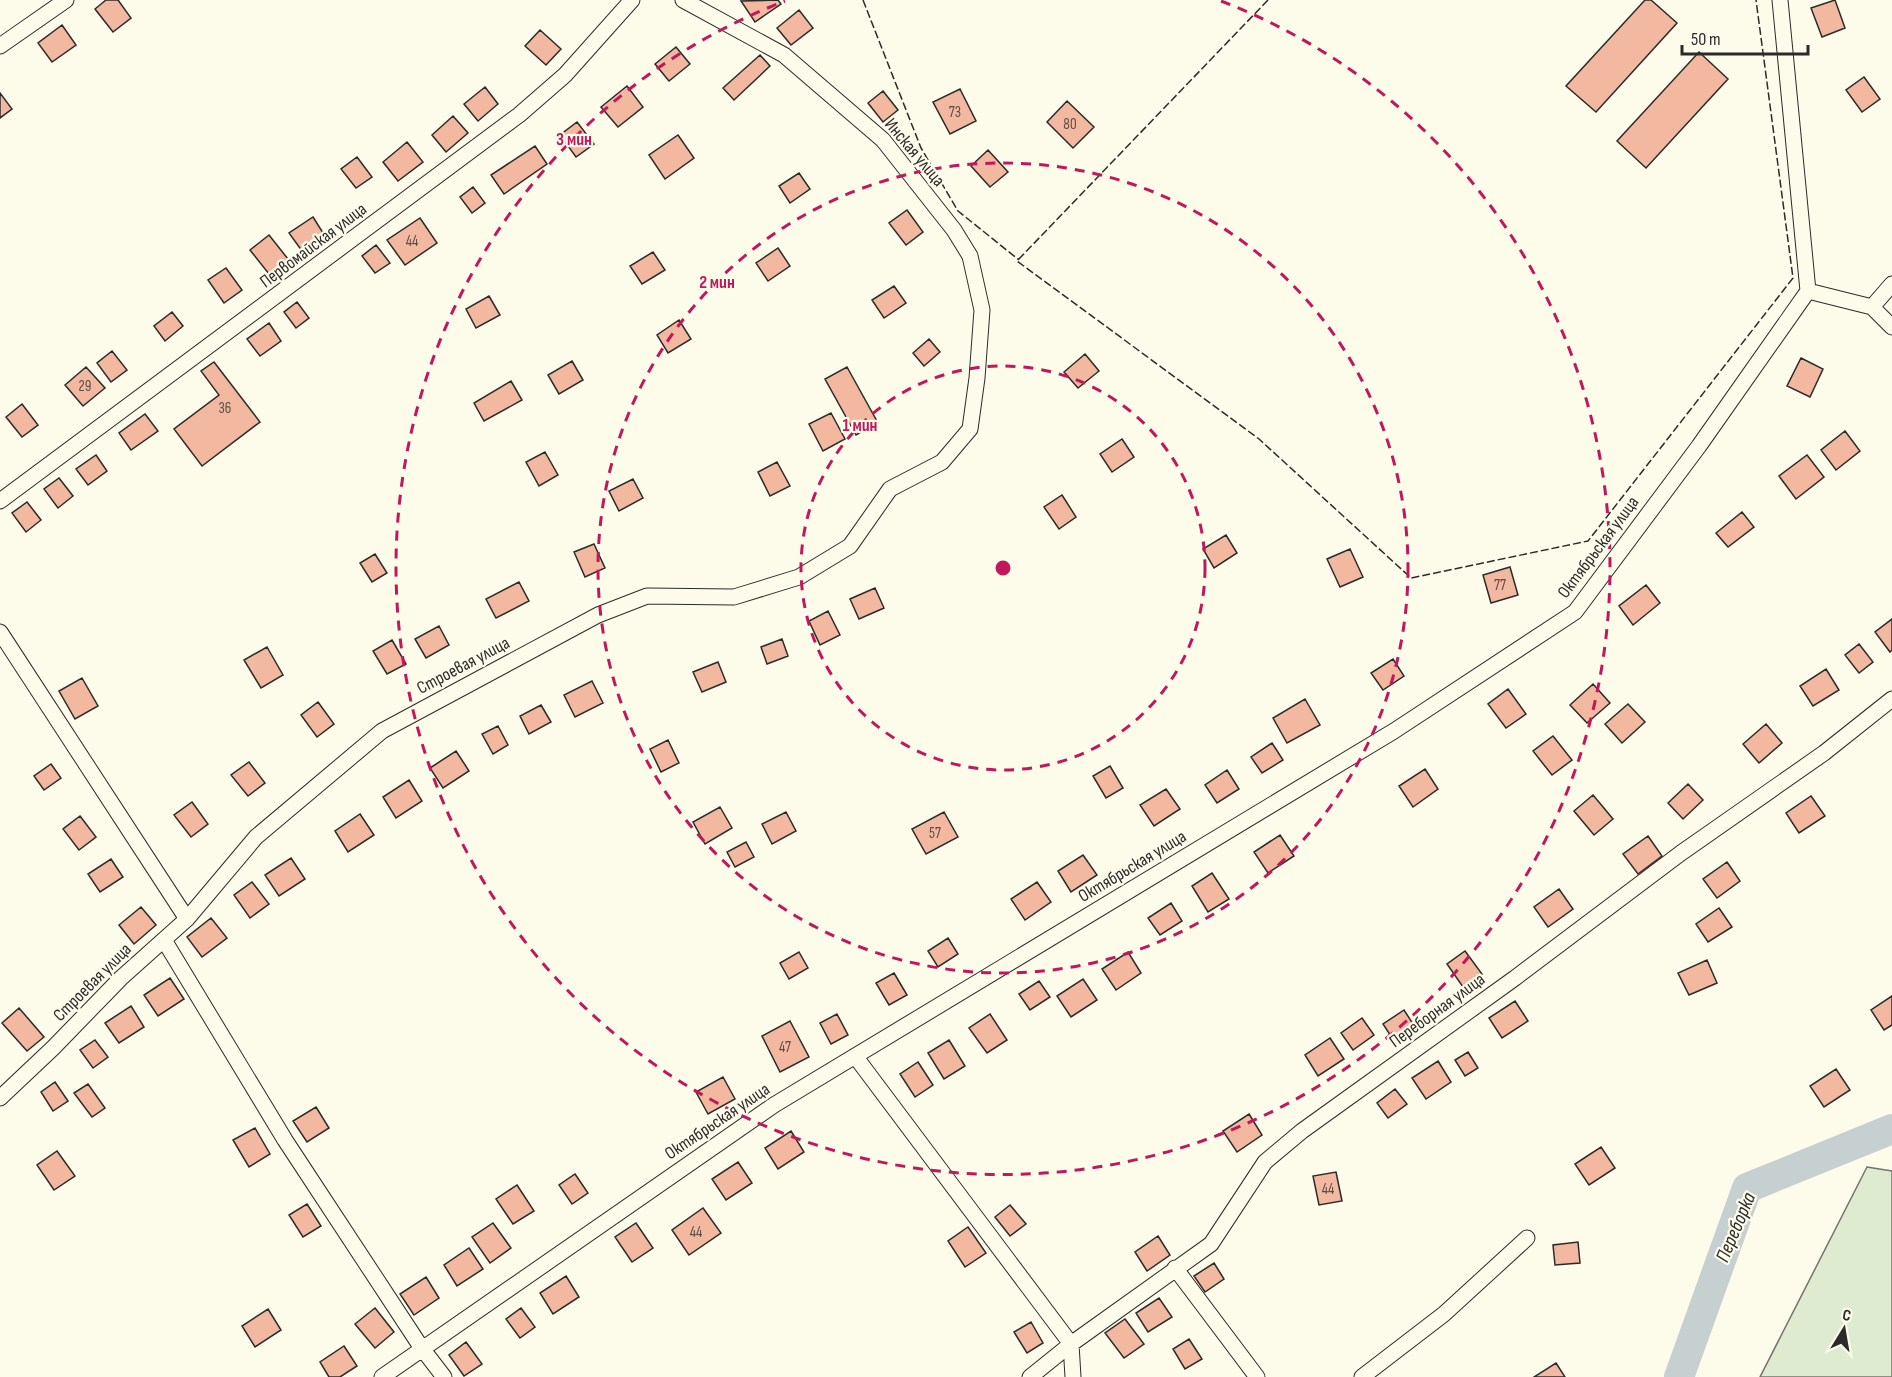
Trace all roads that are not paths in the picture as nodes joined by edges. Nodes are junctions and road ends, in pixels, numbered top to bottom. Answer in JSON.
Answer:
{"nodes":[{"id":1,"x":66,"y":0,"type":"edge"},
{"id":2,"x":632,"y":0,"type":"edge"},
{"id":3,"x":683,"y":0,"type":"edge"},
{"id":4,"x":1780,"y":0,"type":"edge"},
{"id":5,"x":0,"y":46,"type":"edge"},
{"id":6,"x":1892,"y":284,"type":"edge"},
{"id":7,"x":1808,"y":291,"type":"junction"},
{"id":8,"x":1872,"y":307,"type":"junction"},
{"id":9,"x":1892,"y":327,"type":"edge"},
{"id":10,"x":977,"y":378,"type":"joint"},
{"id":11,"x":0,"y":501,"type":"edge"},
{"id":12,"x":0,"y":632,"type":"edge"},
{"id":13,"x":1892,"y":699,"type":"edge"},
{"id":14,"x":187,"y":920,"type":"junction"},
{"id":15,"x":164,"y":940,"type":"junction"},
{"id":16,"x":855,"y":1056,"type":"junction"},
{"id":17,"x":0,"y":1098,"type":"edge"},
{"id":18,"x":1527,"y":1238,"type":"dead end"},
{"id":19,"x":1175,"y":1268,"type":"junction"},
{"id":20,"x":1071,"y":1344,"type":"junction"},
{"id":21,"x":421,"y":1347,"type":"junction"},
{"id":22,"x":382,"y":1377,"type":"edge"},
{"id":23,"x":444,"y":1377,"type":"edge"},
{"id":24,"x":1030,"y":1377,"type":"edge"},
{"id":25,"x":1073,"y":1377,"type":"edge"},
{"id":26,"x":1257,"y":1377,"type":"edge"},
{"id":27,"x":1362,"y":1377,"type":"edge"}],
"edges":[{"from":1,"to":5,"type":"street"},
{"from":2,"to":11,"type":"street","name":"Первомайская улица"},
{"from":3,"to":10,"type":"street","name":"Инская улица"},
{"from":4,"to":7,"type":"street"},
{"from":6,"to":8,"type":"street"},
{"from":7,"to":8,"type":"street"},
{"from":7,"to":16,"type":"street","name":"Октябрьская улица"},
{"from":8,"to":9,"type":"street"},
{"from":10,"to":14,"type":"street","name":"Строевая улица"},
{"from":12,"to":14,"type":"street"},
{"from":13,"to":19,"type":"street","name":"Переборная улица"},
{"from":14,"to":15,"type":"street","name":"Строевая улица"},
{"from":15,"to":17,"type":"street","name":"Строевая улица"},
{"from":15,"to":21,"type":"street"},
{"from":16,"to":20,"type":"street"},
{"from":16,"to":21,"type":"street","name":"Октябрьская улица"},
{"from":18,"to":27,"type":"street"},
{"from":19,"to":20,"type":"street","name":"Переборная улица"},
{"from":19,"to":26,"type":"street"},
{"from":20,"to":24,"type":"street","name":"Переборная улица"},
{"from":20,"to":25,"type":"street"},
{"from":21,"to":22,"type":"street","name":"Октябрьская улица"},
{"from":21,"to":23,"type":"street"}]}
